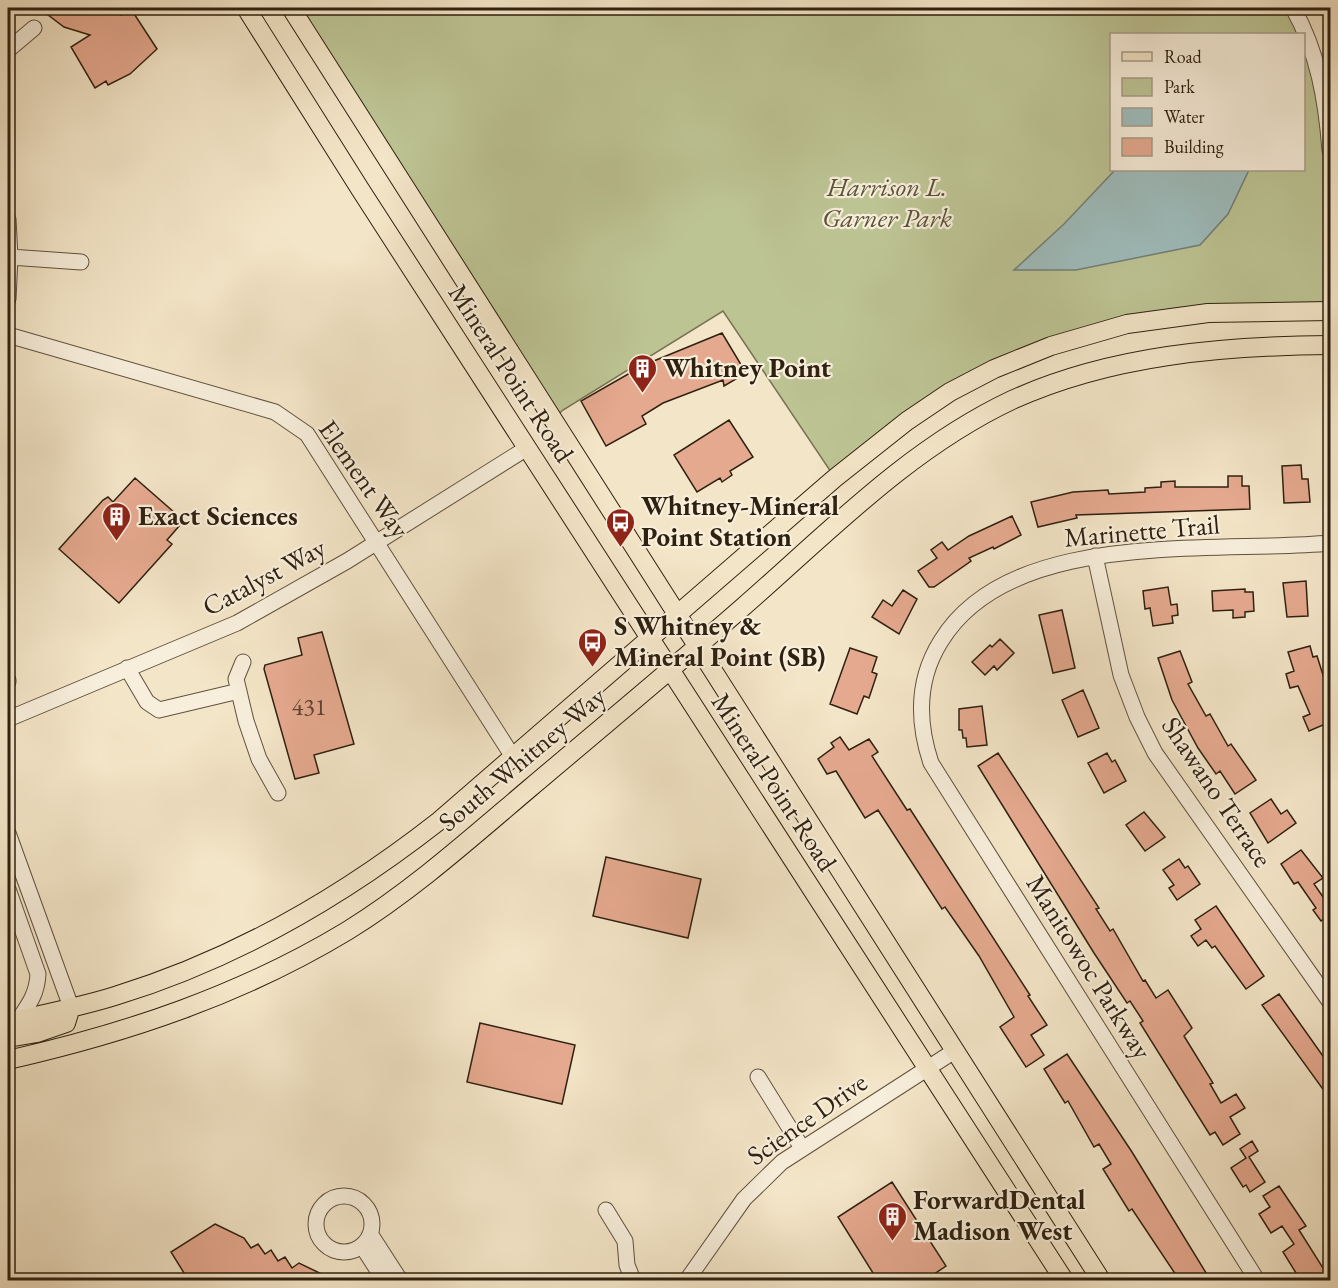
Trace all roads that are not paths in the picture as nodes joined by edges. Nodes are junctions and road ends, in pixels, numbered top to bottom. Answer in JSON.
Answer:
{"nodes":[{"id":1,"x":246,"y":8,"type":"edge"},
{"id":2,"x":291,"y":8,"type":"edge"},
{"id":3,"x":1293,"y":8,"type":"edge"},
{"id":4,"x":34,"y":28,"type":"dead end"},
{"id":5,"x":8,"y":50,"type":"edge"},
{"id":6,"x":1324,"y":67,"type":"edge"},
{"id":7,"x":1330,"y":150,"type":"edge"},
{"id":8,"x":8,"y":219,"type":"edge"},
{"id":9,"x":10,"y":257,"type":"junction"},
{"id":10,"x":81,"y":262,"type":"dead end"},
{"id":11,"x":8,"y":299,"type":"edge"},
{"id":12,"x":1330,"y":311,"type":"edge"},
{"id":13,"x":8,"y":335,"type":"edge"},
{"id":14,"x":1330,"y":345,"type":"edge"},
{"id":15,"x":527,"y":448,"type":"junction"},
{"id":16,"x":378,"y":542,"type":"junction"},
{"id":17,"x":1330,"y":543,"type":"edge"},
{"id":18,"x":1095,"y":556,"type":"junction"},
{"id":19,"x":677,"y":615,"type":"junction"},
{"id":20,"x":649,"y":639,"type":"junction"},
{"id":21,"x":697,"y":647,"type":"junction"},
{"id":22,"x":243,"y":662,"type":"dead end"},
{"id":23,"x":928,"y":666,"type":"joint"},
{"id":24,"x":128,"y":668,"type":"junction"},
{"id":25,"x":669,"y":670,"type":"junction"},
{"id":26,"x":239,"y":691,"type":"junction"},
{"id":27,"x":8,"y":719,"type":"edge"},
{"id":28,"x":513,"y":757,"type":"junction"},
{"id":29,"x":278,"y":793,"type":"dead end"},
{"id":30,"x":8,"y":833,"type":"edge"},
{"id":31,"x":8,"y":889,"type":"edge"},
{"id":32,"x":1330,"y":1002,"type":"edge"},
{"id":33,"x":71,"y":1007,"type":"junction"},
{"id":34,"x":13,"y":1020,"type":"edge"},
{"id":35,"x":8,"y":1038,"type":"edge"},
{"id":36,"x":956,"y":1050,"type":"junction"},
{"id":37,"x":8,"y":1060,"type":"edge"},
{"id":38,"x":927,"y":1068,"type":"junction"},
{"id":39,"x":758,"y":1077,"type":"dead end"},
{"id":40,"x":802,"y":1148,"type":"junction"},
{"id":41,"x":606,"y":1210,"type":"dead end"},
{"id":42,"x":384,"y":1281,"type":"edge"},
{"id":43,"x":400,"y":1281,"type":"edge"},
{"id":44,"x":633,"y":1281,"type":"edge"},
{"id":45,"x":687,"y":1281,"type":"edge"},
{"id":46,"x":1064,"y":1281,"type":"edge"},
{"id":47,"x":1101,"y":1281,"type":"edge"},
{"id":48,"x":1257,"y":1281,"type":"edge"}],
"edges":[{"from":1,"to":15,"type":"main road","name":"Mineral Point Road"},
{"from":2,"to":19,"type":"main road","name":"Mineral Point Road"},
{"from":3,"to":6,"type":"street"},
{"from":4,"to":5,"type":"street"},
{"from":6,"to":7,"type":"street"},
{"from":8,"to":9,"type":"street"},
{"from":9,"to":10,"type":"street"},
{"from":9,"to":11,"type":"street"},
{"from":12,"to":19,"type":"main road","name":"South Whitney Way"},
{"from":13,"to":16,"type":"street","name":"Element Way"},
{"from":14,"to":21,"type":"main road","name":"South Whitney Way"},
{"from":15,"to":16,"type":"street","name":"Catalyst Way"},
{"from":15,"to":20,"type":"main road","name":"Mineral Point Road"},
{"from":16,"to":24,"type":"street","name":"Catalyst Way"},
{"from":16,"to":28,"type":"street","name":"Element Way"},
{"from":17,"to":18,"type":"street","name":"Marinette Trail"},
{"from":18,"to":23,"type":"street","name":"Marinette Trail"},
{"from":18,"to":32,"type":"street","name":"Shawano Terrace"},
{"from":19,"to":20,"type":"main road","name":"South Whitney Way"},
{"from":19,"to":21,"type":"main road","name":"Mineral Point Road"},
{"from":20,"to":25,"type":"main road","name":"Mineral Point Road"},
{"from":20,"to":28,"type":"main road","name":"South Whitney Way"},
{"from":21,"to":25,"type":"main road","name":"South Whitney Way"},
{"from":21,"to":36,"type":"main road","name":"Mineral Point Road"},
{"from":22,"to":26,"type":"street"},
{"from":23,"to":48,"type":"street","name":"Manitowoc Parkway"},
{"from":24,"to":26,"type":"street"},
{"from":24,"to":27,"type":"street","name":"Catalyst Way"},
{"from":25,"to":37,"type":"main road","name":"South Whitney Way"},
{"from":25,"to":38,"type":"main road","name":"Mineral Point Road"},
{"from":26,"to":29,"type":"street"},
{"from":28,"to":33,"type":"main road","name":"South Whitney Way"},
{"from":30,"to":33,"type":"street"},
{"from":31,"to":34,"type":"street"},
{"from":33,"to":34,"type":"main road","name":"South Whitney Way"},
{"from":33,"to":35,"type":"main road"},
{"from":36,"to":38,"type":"street","name":"Science Drive"},
{"from":36,"to":47,"type":"main road","name":"Mineral Point Road"},
{"from":38,"to":40,"type":"street","name":"Science Drive"},
{"from":38,"to":46,"type":"main road","name":"Mineral Point Road"},
{"from":39,"to":40,"type":"street"},
{"from":40,"to":45,"type":"street","name":"Science Drive"},
{"from":41,"to":44,"type":"street"},
{"from":42,"to":43,"type":"street"}]}
